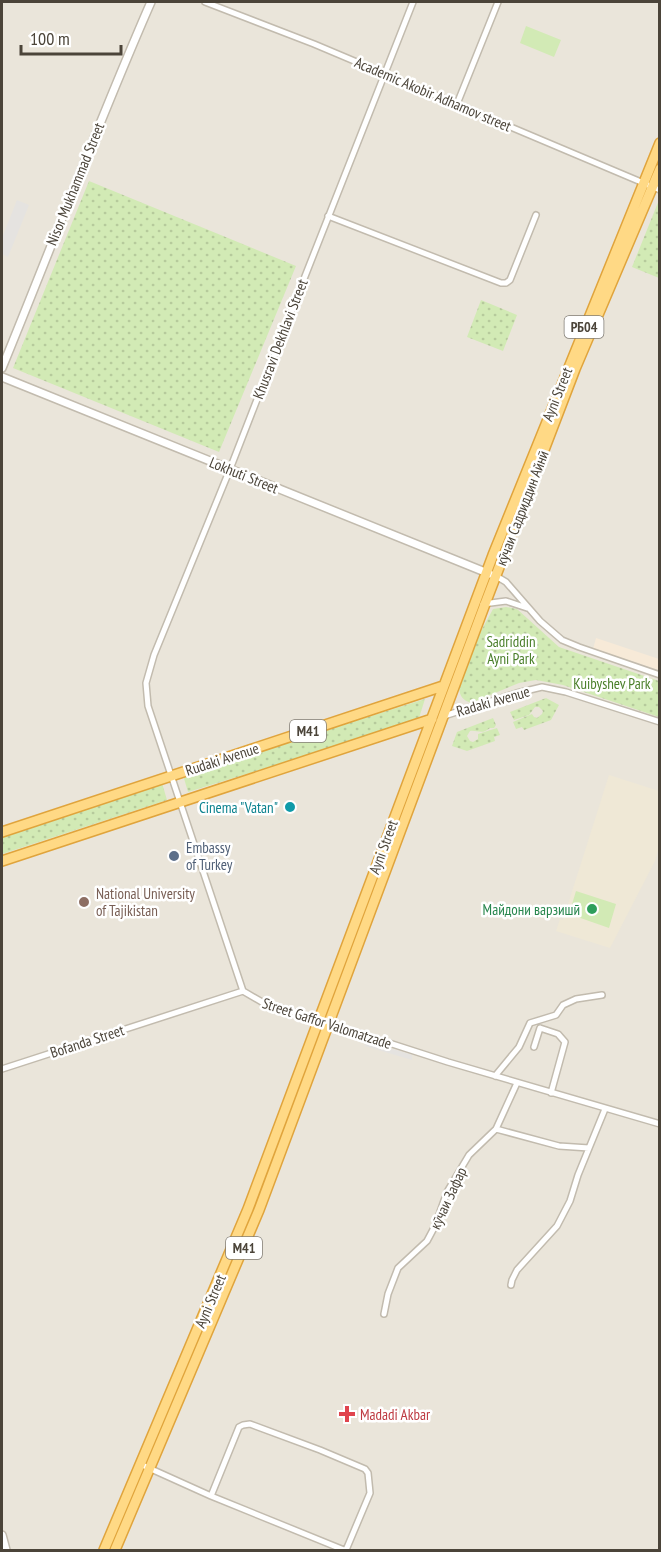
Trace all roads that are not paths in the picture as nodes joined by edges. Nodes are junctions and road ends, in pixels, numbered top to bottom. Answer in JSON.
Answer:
{"nodes":[{"id":1,"x":151,"y":2,"type":"edge"},
{"id":2,"x":205,"y":2,"type":"edge"},
{"id":3,"x":413,"y":2,"type":"edge"},
{"id":4,"x":498,"y":2,"type":"edge"},
{"id":5,"x":384,"y":75,"type":"junction"},
{"id":6,"x":457,"y":104,"type":"junction"},
{"id":7,"x":660,"y":143,"type":"edge"},
{"id":8,"x":660,"y":169,"type":"edge"},
{"id":9,"x":652,"y":186,"type":"edge"},
{"id":10,"x":536,"y":214,"type":"dead end"},
{"id":11,"x":328,"y":216,"type":"junction"},
{"id":12,"x":2,"y":368,"type":"edge"},
{"id":13,"x":2,"y":377,"type":"edge"},
{"id":14,"x":230,"y":469,"type":"junction"},
{"id":15,"x":515,"y":513,"type":"joint"},
{"id":16,"x":491,"y":574,"type":"junction"},
{"id":17,"x":485,"y":604,"type":"junction"},
{"id":18,"x":474,"y":606,"type":"junction"},
{"id":19,"x":528,"y":608,"type":"junction"},
{"id":20,"x":660,"y":675,"type":"edge"},
{"id":21,"x":148,"y":678,"type":"joint"},
{"id":22,"x":443,"y":686,"type":"junction"},
{"id":23,"x":442,"y":716,"type":"junction"},
{"id":24,"x":430,"y":720,"type":"junction"},
{"id":25,"x":660,"y":722,"type":"edge"},
{"id":26,"x":172,"y":776,"type":"junction"},
{"id":27,"x":181,"y":803,"type":"junction"},
{"id":28,"x":2,"y":832,"type":"edge"},
{"id":29,"x":381,"y":853,"type":"junction"},
{"id":30,"x":390,"y":857,"type":"junction"},
{"id":31,"x":2,"y":861,"type":"edge"},
{"id":32,"x":243,"y":991,"type":"junction"},
{"id":33,"x":602,"y":995,"type":"dead end"},
{"id":34,"x":319,"y":1020,"type":"junction"},
{"id":35,"x":329,"y":1024,"type":"junction"},
{"id":36,"x":534,"y":1047,"type":"dead end"},
{"id":37,"x":2,"y":1069,"type":"edge"},
{"id":38,"x":495,"y":1076,"type":"junction"},
{"id":39,"x":517,"y":1083,"type":"junction"},
{"id":40,"x":551,"y":1093,"type":"junction"},
{"id":41,"x":605,"y":1109,"type":"junction"},
{"id":42,"x":660,"y":1124,"type":"edge"},
{"id":43,"x":496,"y":1129,"type":"junction"},
{"id":44,"x":589,"y":1148,"type":"junction"},
{"id":45,"x":271,"y":1149,"type":"junction"},
{"id":46,"x":281,"y":1153,"type":"junction"},
{"id":47,"x":253,"y":1211,"type":"junction"},
{"id":48,"x":511,"y":1286,"type":"dead end"},
{"id":49,"x":205,"y":1314,"type":"junction"},
{"id":50,"x":384,"y":1314,"type":"dead end"},
{"id":51,"x":214,"y":1318,"type":"junction"},
{"id":52,"x":140,"y":1464,"type":"junction"},
{"id":53,"x":150,"y":1469,"type":"junction"},
{"id":54,"x":211,"y":1496,"type":"junction"},
{"id":55,"x":2,"y":1535,"type":"edge"},
{"id":56,"x":6,"y":1551,"type":"edge"},
{"id":57,"x":104,"y":1551,"type":"edge"},
{"id":58,"x":115,"y":1551,"type":"edge"},
{"id":59,"x":345,"y":1551,"type":"edge"}],
"edges":[{"from":1,"to":12,"type":"street","name":"Nisor Mukhammad Street"},
{"from":2,"to":5,"type":"street","name":"Academic Akobir Adhamov street"},
{"from":3,"to":5,"type":"street","name":"Khusravi Dekhlavi Street"},
{"from":4,"to":6,"type":"street"},
{"from":5,"to":6,"type":"street","name":"Academic Akobir Adhamov street"},
{"from":5,"to":11,"type":"street","name":"Khusravi Dekhlavi Street"},
{"from":6,"to":9,"type":"street","name":"Academic Akobir Adhamov street"},
{"from":7,"to":9,"type":"highway","name":"Ayni Street","number":"РБ04"},
{"from":8,"to":9,"type":"highway","number":"РБ04"},
{"from":9,"to":15,"type":"highway","name":"Ayni Street","number":"РБ04"},
{"from":10,"to":11,"type":"street"},
{"from":11,"to":14,"type":"street","name":"Khusravi Dekhlavi Street"},
{"from":13,"to":14,"type":"street","name":"Lokhuti Street"},
{"from":14,"to":16,"type":"street","name":"Lokhuti Street"},
{"from":14,"to":21,"type":"street","name":"Khusravi Dekhlavi Street"},
{"from":15,"to":16,"type":"highway","name":"Ayni Street","number":"M41"},
{"from":16,"to":17,"type":"highway","name":"кӯчаи Садриддин Айнӣ","number":"M41"},
{"from":16,"to":18,"type":"highway","name":"Ayni Street","number":"M41"},
{"from":16,"to":19,"type":"street"},
{"from":17,"to":18,"type":"street"},
{"from":17,"to":19,"type":"street"},
{"from":17,"to":23,"type":"highway","name":"кӯчаи Садриддин Айнӣ","number":"M41"},
{"from":18,"to":22,"type":"highway","name":"Ayni Street","number":"M41"},
{"from":19,"to":20,"type":"street"},
{"from":21,"to":26,"type":"street","name":"Street Gaffor Valomatzade"},
{"from":22,"to":24,"type":"highway","name":"Ayni Street","number":"M41"},
{"from":22,"to":26,"type":"highway","name":"Rudaki Avenue","number":"M41"},
{"from":23,"to":24,"type":"highway","name":"Radaki Avenue"},
{"from":23,"to":25,"type":"street","name":"Radaki Avenue"},
{"from":23,"to":30,"type":"highway","name":"Ayni Street","number":"M41"},
{"from":24,"to":27,"type":"highway","name":"Rudaki Avenue","number":"M41"},
{"from":24,"to":29,"type":"highway","name":"Ayni Street","number":"M41"},
{"from":26,"to":27,"type":"street","name":"Street Gaffor Valomatzade"},
{"from":26,"to":28,"type":"highway","name":"Rudaki Avenue","number":"M41"},
{"from":27,"to":31,"type":"highway","name":"Rudaki Avenue","number":"M41"},
{"from":27,"to":32,"type":"street","name":"Street Gaffor Valomatzade"},
{"from":29,"to":30,"type":"street"},
{"from":29,"to":34,"type":"highway","name":"Ayni Street","number":"M41"},
{"from":30,"to":35,"type":"highway","name":"Ayni Street","number":"M41"},
{"from":32,"to":34,"type":"street","name":"Street Gaffor Valomatzade"},
{"from":32,"to":37,"type":"street","name":"Bofanda Street"},
{"from":33,"to":38,"type":"street"},
{"from":34,"to":35,"type":"street","name":"Street Gaffor Valomatzade"},
{"from":34,"to":45,"type":"highway","name":"Ayni Street","number":"M41"},
{"from":35,"to":38,"type":"street","name":"Street Gaffor Valomatzade"},
{"from":35,"to":46,"type":"highway","name":"Ayni Street","number":"M41"},
{"from":36,"to":40,"type":"street"},
{"from":38,"to":39,"type":"street","name":"Street Gaffor Valomatzade"},
{"from":39,"to":40,"type":"street","name":"Street Gaffor Valomatzade"},
{"from":39,"to":43,"type":"street","name":"кӯчаи Зафар"},
{"from":40,"to":41,"type":"street","name":"Street Gaffor Valomatzade"},
{"from":41,"to":42,"type":"street","name":"Street Gaffor Valomatzade"},
{"from":41,"to":44,"type":"street"},
{"from":43,"to":44,"type":"street"},
{"from":43,"to":50,"type":"street","name":"кӯчаи Зафар"},
{"from":44,"to":48,"type":"street"},
{"from":45,"to":46,"type":"street"},
{"from":45,"to":47,"type":"highway","name":"Ayni Street","number":"M41"},
{"from":46,"to":47,"type":"highway","name":"Ayni Street","number":"M41"},
{"from":47,"to":49,"type":"highway","name":"Ayni Street","number":"M41"},
{"from":47,"to":51,"type":"highway","name":"Ayni Street","number":"M41"},
{"from":49,"to":51,"type":"street"},
{"from":49,"to":52,"type":"highway","name":"Ayni Street","number":"M41"},
{"from":51,"to":53,"type":"highway","name":"Ayni Street","number":"M41"},
{"from":52,"to":53,"type":"street"},
{"from":52,"to":57,"type":"highway","name":"Ayni Street","number":"M41"},
{"from":53,"to":54,"type":"street"},
{"from":53,"to":58,"type":"highway","name":"Ayni Street","number":"M41"},
{"from":54,"to":59,"type":"street"},
{"from":54,"to":59,"type":"street"},
{"from":55,"to":56,"type":"street"}]}
